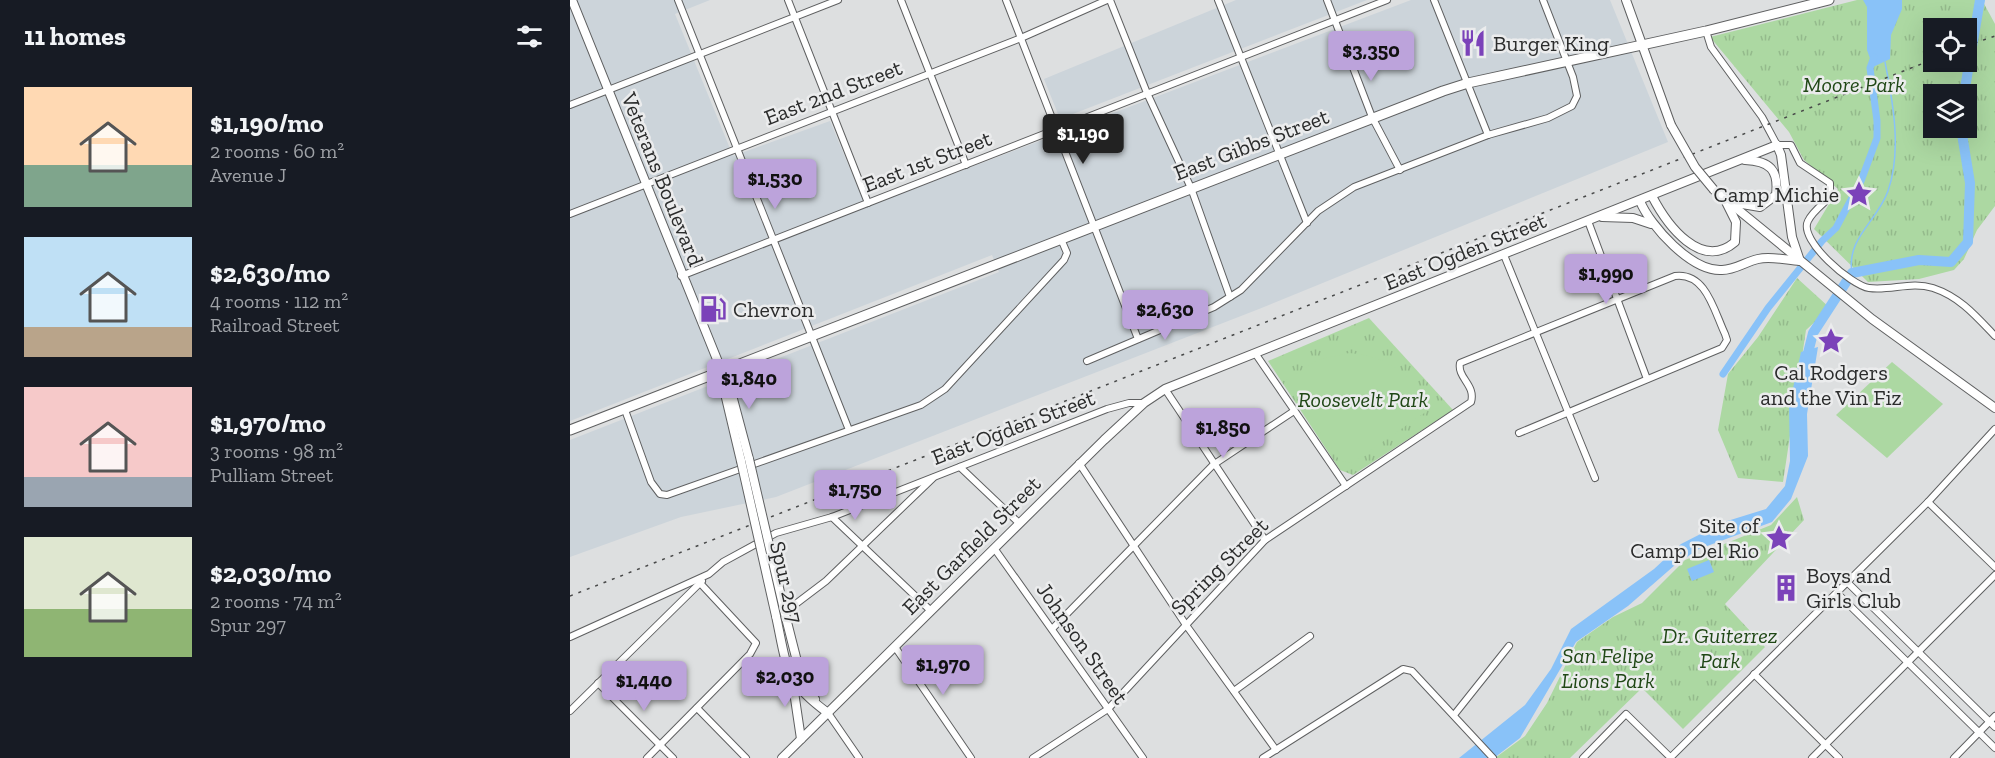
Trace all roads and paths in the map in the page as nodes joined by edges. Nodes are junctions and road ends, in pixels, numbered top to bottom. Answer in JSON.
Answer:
{"nodes":[{"id":1,"x":572,"y":0,"type":"edge"},
{"id":2,"x":678,"y":0,"type":"edge"},
{"id":3,"x":788,"y":0,"type":"edge"},
{"id":4,"x":838,"y":0,"type":"edge"},
{"id":5,"x":901,"y":0,"type":"edge"},
{"id":6,"x":1006,"y":0,"type":"edge"},
{"id":7,"x":1109,"y":0,"type":"edge"},
{"id":8,"x":1218,"y":0,"type":"edge"},
{"id":9,"x":1327,"y":0,"type":"edge"},
{"id":10,"x":1387,"y":0,"type":"edge"},
{"id":11,"x":1434,"y":0,"type":"edge"},
{"id":12,"x":1543,"y":0,"type":"edge"},
{"id":13,"x":1626,"y":0,"type":"edge"},
{"id":14,"x":1829,"y":0,"type":"edge"},
{"id":15,"x":795,"y":17,"type":"junction"},
{"id":16,"x":1335,"y":21,"type":"junction"},
{"id":17,"x":1706,"y":31,"type":"junction"},
{"id":18,"x":1021,"y":38,"type":"junction"},
{"id":19,"x":1643,"y":44,"type":"junction"},
{"id":20,"x":700,"y":54,"type":"junction"},
{"id":21,"x":1243,"y":58,"type":"junction"},
{"id":22,"x":1566,"y":61,"type":"junction"},
{"id":23,"x":930,"y":74,"type":"junction"},
{"id":24,"x":1468,"y":83,"type":"junction"},
{"id":25,"x":608,"y":90,"type":"junction"},
{"id":26,"x":1147,"y":93,"type":"junction"},
{"id":27,"x":570,"y":105,"type":"edge"},
{"id":28,"x":832,"y":112,"type":"junction"},
{"id":29,"x":1372,"y":117,"type":"junction"},
{"id":30,"x":1057,"y":130,"type":"junction"},
{"id":31,"x":1488,"y":135,"type":"junction"},
{"id":32,"x":1777,"y":145,"type":"junction"},
{"id":33,"x":738,"y":148,"type":"junction"},
{"id":34,"x":1281,"y":153,"type":"junction"},
{"id":35,"x":1741,"y":160,"type":"junction"},
{"id":36,"x":966,"y":165,"type":"junction"},
{"id":37,"x":1400,"y":171,"type":"junction"},
{"id":38,"x":645,"y":184,"type":"junction"},
{"id":39,"x":1191,"y":188,"type":"junction"},
{"id":40,"x":1652,"y":196,"type":"junction"},
{"id":41,"x":1640,"y":201,"type":"junction"},
{"id":42,"x":1725,"y":201,"type":"junction"},
{"id":43,"x":868,"y":203,"type":"junction"},
{"id":44,"x":570,"y":214,"type":"edge"},
{"id":45,"x":1598,"y":218,"type":"junction"},
{"id":46,"x":1588,"y":222,"type":"junction"},
{"id":47,"x":1307,"y":223,"type":"junction"},
{"id":48,"x":1651,"y":224,"type":"junction"},
{"id":49,"x":1095,"y":226,"type":"junction"},
{"id":50,"x":1061,"y":239,"type":"junction"},
{"id":51,"x":774,"y":240,"type":"junction"},
{"id":52,"x":1504,"y":255,"type":"junction"},
{"id":53,"x":1800,"y":261,"type":"junction"},
{"id":54,"x":681,"y":276,"type":"junction"},
{"id":55,"x":1230,"y":297,"type":"junction"},
{"id":56,"x":1617,"y":300,"type":"junction"},
{"id":57,"x":1995,"y":325,"type":"edge"},
{"id":58,"x":1988,"y":328,"type":"junction"},
{"id":59,"x":1535,"y":332,"type":"junction"},
{"id":60,"x":812,"y":336,"type":"junction"},
{"id":61,"x":1995,"y":336,"type":"edge"},
{"id":62,"x":1138,"y":339,"type":"junction"},
{"id":63,"x":1255,"y":353,"type":"junction"},
{"id":64,"x":1087,"y":361,"type":"dead end"},
{"id":65,"x":720,"y":372,"type":"junction"},
{"id":66,"x":1647,"y":380,"type":"junction"},
{"id":67,"x":1165,"y":389,"type":"junction"},
{"id":68,"x":1144,"y":403,"type":"junction"},
{"id":69,"x":1995,"y":408,"type":"edge"},
{"id":70,"x":625,"y":410,"type":"junction"},
{"id":71,"x":1294,"y":411,"type":"junction"},
{"id":72,"x":1568,"y":412,"type":"junction"},
{"id":73,"x":1995,"y":429,"type":"edge"},
{"id":74,"x":570,"y":430,"type":"edge"},
{"id":75,"x":849,"y":430,"type":"junction"},
{"id":76,"x":1519,"y":433,"type":"dead end"},
{"id":77,"x":745,"y":460,"type":"junction"},
{"id":78,"x":1079,"y":464,"type":"junction"},
{"id":79,"x":1213,"y":465,"type":"junction"},
{"id":80,"x":960,"y":467,"type":"junction"},
{"id":81,"x":936,"y":476,"type":"junction"},
{"id":82,"x":1595,"y":478,"type":"dead end"},
{"id":83,"x":1346,"y":486,"type":"junction"},
{"id":84,"x":1928,"y":502,"type":"junction"},
{"id":85,"x":832,"y":517,"type":"junction"},
{"id":86,"x":1019,"y":523,"type":"junction"},
{"id":87,"x":1265,"y":540,"type":"junction"},
{"id":88,"x":862,"y":546,"type":"junction"},
{"id":89,"x":1132,"y":546,"type":"junction"},
{"id":90,"x":994,"y":548,"type":"junction"},
{"id":91,"x":1995,"y":567,"type":"edge"},
{"id":92,"x":709,"y":574,"type":"junction"},
{"id":93,"x":1995,"y":575,"type":"edge"},
{"id":94,"x":700,"y":583,"type":"junction"},
{"id":95,"x":1848,"y":583,"type":"junction"},
{"id":96,"x":1837,"y":593,"type":"junction"},
{"id":97,"x":793,"y":606,"type":"dead end"},
{"id":98,"x":931,"y":611,"type":"junction"},
{"id":99,"x":1186,"y":625,"type":"junction"},
{"id":100,"x":1052,"y":629,"type":"junction"},
{"id":101,"x":1310,"y":636,"type":"dead end"},
{"id":102,"x":570,"y":637,"type":"edge"},
{"id":103,"x":1509,"y":646,"type":"dead end"},
{"id":104,"x":895,"y":647,"type":"junction"},
{"id":105,"x":1918,"y":651,"type":"junction"},
{"id":106,"x":1907,"y":662,"type":"junction"},
{"id":107,"x":789,"y":672,"type":"junction"},
{"id":108,"x":1754,"y":674,"type":"junction"},
{"id":109,"x":598,"y":683,"type":"junction"},
{"id":110,"x":1234,"y":691,"type":"junction"},
{"id":111,"x":697,"y":708,"type":"junction"},
{"id":112,"x":1108,"y":709,"type":"junction"},
{"id":113,"x":570,"y":711,"type":"edge"},
{"id":114,"x":828,"y":713,"type":"junction"},
{"id":115,"x":1454,"y":715,"type":"junction"},
{"id":116,"x":1995,"y":716,"type":"edge"},
{"id":117,"x":1989,"y":722,"type":"junction"},
{"id":118,"x":1995,"y":727,"type":"edge"},
{"id":119,"x":1979,"y":732,"type":"junction"},
{"id":120,"x":801,"y":739,"type":"junction"},
{"id":121,"x":660,"y":745,"type":"junction"},
{"id":122,"x":1826,"y":745,"type":"junction"},
{"id":123,"x":1995,"y":748,"type":"edge"},
{"id":124,"x":1276,"y":750,"type":"junction"},
{"id":125,"x":647,"y":758,"type":"edge"},
{"id":126,"x":673,"y":758,"type":"edge"},
{"id":127,"x":746,"y":758,"type":"edge"},
{"id":128,"x":782,"y":758,"type":"edge"},
{"id":129,"x":860,"y":758,"type":"edge"},
{"id":130,"x":971,"y":758,"type":"edge"},
{"id":131,"x":1033,"y":758,"type":"edge"},
{"id":132,"x":1143,"y":758,"type":"edge"},
{"id":133,"x":1263,"y":758,"type":"edge"},
{"id":134,"x":1493,"y":758,"type":"edge"},
{"id":135,"x":1583,"y":758,"type":"edge"},
{"id":136,"x":1670,"y":758,"type":"edge"},
{"id":137,"x":1812,"y":758,"type":"edge"},
{"id":138,"x":1839,"y":758,"type":"edge"},
{"id":139,"x":1954,"y":758,"type":"edge"}],
"edges":[{"from":1,"to":25,"type":"main road","name":"Veterans Boulevard"},
{"from":2,"to":20,"type":"street"},
{"from":3,"to":15,"type":"street"},
{"from":4,"to":15,"type":"street"},
{"from":5,"to":23,"type":"street"},
{"from":6,"to":18,"type":"street"},
{"from":7,"to":18,"type":"street","name":"East 2nd Street"},
{"from":7,"to":26,"type":"street"},
{"from":8,"to":21,"type":"street"},
{"from":9,"to":16,"type":"street"},
{"from":10,"to":16,"type":"street","name":"East 1st Street"},
{"from":11,"to":24,"type":"street"},
{"from":12,"to":22,"type":"street"},
{"from":13,"to":19,"type":"main road"},
{"from":14,"to":17,"type":"highway","name":"East Gibbs Street"},
{"from":15,"to":20,"type":"street"},
{"from":15,"to":28,"type":"street"},
{"from":16,"to":21,"type":"street","name":"East 1st Street"},
{"from":16,"to":29,"type":"street"},
{"from":17,"to":19,"type":"highway","name":"East Gibbs Street"},
{"from":17,"to":32,"type":"street"},
{"from":18,"to":23,"type":"street","name":"East 2nd Street"},
{"from":18,"to":30,"type":"street"},
{"from":19,"to":22,"type":"highway","name":"East Gibbs Street"},
{"from":19,"to":42,"type":"main road","bridge":true},
{"from":20,"to":25,"type":"street"},
{"from":20,"to":33,"type":"street"},
{"from":21,"to":26,"type":"street","name":"East 1st Street"},
{"from":21,"to":34,"type":"street"},
{"from":22,"to":24,"type":"highway","name":"East Gibbs Street"},
{"from":22,"to":31,"type":"street"},
{"from":23,"to":28,"type":"street","name":"East 2nd Street"},
{"from":23,"to":36,"type":"street"},
{"from":24,"to":29,"type":"highway","name":"East Gibbs Street"},
{"from":24,"to":31,"type":"street"},
{"from":25,"to":27,"type":"street"},
{"from":25,"to":38,"type":"main road","name":"Veterans Boulevard"},
{"from":26,"to":30,"type":"street","name":"East 1st Street"},
{"from":26,"to":39,"type":"street"},
{"from":28,"to":33,"type":"street","name":"East 2nd Street"},
{"from":28,"to":43,"type":"street"},
{"from":29,"to":34,"type":"highway","name":"East Gibbs Street"},
{"from":29,"to":37,"type":"street"},
{"from":30,"to":36,"type":"street","name":"East 1st Street"},
{"from":30,"to":49,"type":"street"},
{"from":31,"to":37,"type":"street"},
{"from":32,"to":35,"type":"main road","name":"East Ogden Street"},
{"from":32,"to":53,"type":"main road"},
{"from":32,"to":58,"type":"street"},
{"from":33,"to":38,"type":"street","name":"East 2nd Street"},
{"from":33,"to":51,"type":"street"},
{"from":34,"to":39,"type":"highway","name":"East Gibbs Street"},
{"from":34,"to":47,"type":"street"},
{"from":35,"to":40,"type":"main road","name":"East Ogden Street"},
{"from":35,"to":42,"type":"main road"},
{"from":36,"to":43,"type":"street","name":"East 1st Street"},
{"from":37,"to":47,"type":"street"},
{"from":38,"to":44,"type":"street","name":"East 2nd Street"},
{"from":38,"to":54,"type":"main road","name":"Veterans Boulevard"},
{"from":39,"to":49,"type":"highway","name":"East Gibbs Street"},
{"from":39,"to":55,"type":"street"},
{"from":40,"to":41,"type":"main road","name":"East Ogden Street"},
{"from":40,"to":42,"type":"main road"},
{"from":41,"to":45,"type":"main road","name":"East Ogden Street"},
{"from":41,"to":48,"type":"main road"},
{"from":42,"to":53,"type":"main road"},
{"from":43,"to":51,"type":"street","name":"East 1st Street"},
{"from":45,"to":46,"type":"main road","name":"East Ogden Street"},
{"from":45,"to":48,"type":"main road"},
{"from":46,"to":52,"type":"main road","name":"East Ogden Street"},
{"from":46,"to":56,"type":"street"},
{"from":47,"to":55,"type":"street"},
{"from":48,"to":53,"type":"main road"},
{"from":49,"to":50,"type":"highway","name":"East Gibbs Street"},
{"from":49,"to":62,"type":"street"},
{"from":50,"to":60,"type":"highway","name":"East Gibbs Street"},
{"from":50,"to":75,"type":"street"},
{"from":51,"to":54,"type":"street","name":"East 1st Street"},
{"from":51,"to":60,"type":"street"},
{"from":52,"to":59,"type":"street"},
{"from":52,"to":63,"type":"main road","name":"East Ogden Street"},
{"from":53,"to":69,"type":"main road"},
{"from":54,"to":65,"type":"main road","name":"Veterans Boulevard"},
{"from":55,"to":62,"type":"street"},
{"from":56,"to":59,"type":"street"},
{"from":56,"to":66,"type":"street"},
{"from":56,"to":66,"type":"street"},
{"from":57,"to":58,"type":"street"},
{"from":58,"to":61,"type":"street"},
{"from":59,"to":72,"type":"street"},
{"from":59,"to":83,"type":"street","name":"Spring Street"},
{"from":60,"to":65,"type":"highway","name":"East Gibbs Street"},
{"from":60,"to":75,"type":"street"},
{"from":62,"to":64,"type":"street"},
{"from":63,"to":67,"type":"main road","name":"East Ogden Street"},
{"from":63,"to":71,"type":"street"},
{"from":65,"to":70,"type":"highway","name":"East Gibbs Street"},
{"from":65,"to":77,"type":"main road","name":"Spur 297"},
{"from":66,"to":72,"type":"street"},
{"from":67,"to":68,"type":"main road","name":"East Garfield Street"},
{"from":67,"to":79,"type":"street"},
{"from":68,"to":78,"type":"main road","name":"East Garfield Street"},
{"from":68,"to":80,"type":"street","name":"East Ogden Street"},
{"from":70,"to":74,"type":"highway","name":"East Gibbs Street"},
{"from":70,"to":75,"type":"street"},
{"from":71,"to":79,"type":"street"},
{"from":71,"to":83,"type":"street"},
{"from":72,"to":76,"type":"street"},
{"from":72,"to":82,"type":"street"},
{"from":73,"to":84,"type":"street"},
{"from":77,"to":107,"type":"main road","name":"Spur 297","bridge":true},
{"from":77,"to":114,"type":"main road","name":"Spur 297","bridge":true},
{"from":78,"to":86,"type":"main road","name":"East Garfield Street"},
{"from":78,"to":89,"type":"street"},
{"from":79,"to":87,"type":"street"},
{"from":79,"to":89,"type":"street"},
{"from":80,"to":81,"type":"street","name":"East Ogden Street"},
{"from":80,"to":86,"type":"street"},
{"from":81,"to":85,"type":"street","name":"East Ogden Street"},
{"from":81,"to":88,"type":"street"},
{"from":83,"to":87,"type":"street","name":"Spring Street"},
{"from":84,"to":91,"type":"street"},
{"from":84,"to":95,"type":"street"},
{"from":85,"to":88,"type":"street"},
{"from":85,"to":92,"type":"street","name":"East Ogden Street"},
{"from":86,"to":90,"type":"main road","name":"East Garfield Street"},
{"from":87,"to":99,"type":"street","name":"Spring Street"},
{"from":88,"to":97,"type":"street"},
{"from":88,"to":98,"type":"street"},
{"from":89,"to":99,"type":"street"},
{"from":89,"to":100,"type":"street"},
{"from":90,"to":98,"type":"main road","name":"East Garfield Street"},
{"from":90,"to":100,"type":"street","name":"Johnson Street"},
{"from":92,"to":94,"type":"street"},
{"from":92,"to":102,"type":"street","name":"East Ogden Street"},
{"from":93,"to":105,"type":"street"},
{"from":94,"to":109,"type":"street"},
{"from":94,"to":111,"type":"street"},
{"from":95,"to":96,"type":"street"},
{"from":95,"to":105,"type":"street"},
{"from":96,"to":106,"type":"street"},
{"from":96,"to":108,"type":"street"},
{"from":98,"to":104,"type":"main road","name":"East Garfield Street"},
{"from":99,"to":110,"type":"street"},
{"from":99,"to":112,"type":"street","name":"Spring Street"},
{"from":100,"to":112,"type":"street","name":"Johnson Street"},
{"from":101,"to":110,"type":"street"},
{"from":103,"to":115,"type":"street"},
{"from":104,"to":114,"type":"main road","name":"East Garfield Street"},
{"from":104,"to":130,"type":"street"},
{"from":105,"to":106,"type":"street"},
{"from":105,"to":117,"type":"street"},
{"from":106,"to":119,"type":"street"},
{"from":106,"to":122,"type":"street"},
{"from":107,"to":114,"type":"main road","name":"Spur 297"},
{"from":107,"to":120,"type":"main road"},
{"from":108,"to":122,"type":"street"},
{"from":108,"to":136,"type":"street"},
{"from":109,"to":113,"type":"street"},
{"from":109,"to":121,"type":"street"},
{"from":110,"to":124,"type":"street"},
{"from":111,"to":121,"type":"street"},
{"from":111,"to":127,"type":"street"},
{"from":112,"to":131,"type":"street","name":"Spring Street"},
{"from":112,"to":132,"type":"street","name":"Johnson Street"},
{"from":114,"to":120,"type":"main road","name":"East Garfield Street"},
{"from":114,"to":129,"type":"street"},
{"from":115,"to":124,"type":"street"},
{"from":115,"to":134,"type":"street"},
{"from":116,"to":117,"type":"street"},
{"from":117,"to":118,"type":"street"},
{"from":117,"to":119,"type":"street"},
{"from":119,"to":123,"type":"street"},
{"from":119,"to":139,"type":"street"},
{"from":120,"to":128,"type":"main road","name":"East Garfield Street"},
{"from":121,"to":125,"type":"street"},
{"from":121,"to":126,"type":"street"},
{"from":122,"to":137,"type":"street"},
{"from":122,"to":138,"type":"street"},
{"from":124,"to":133,"type":"street"},
{"from":135,"to":136,"type":"street"}]}
